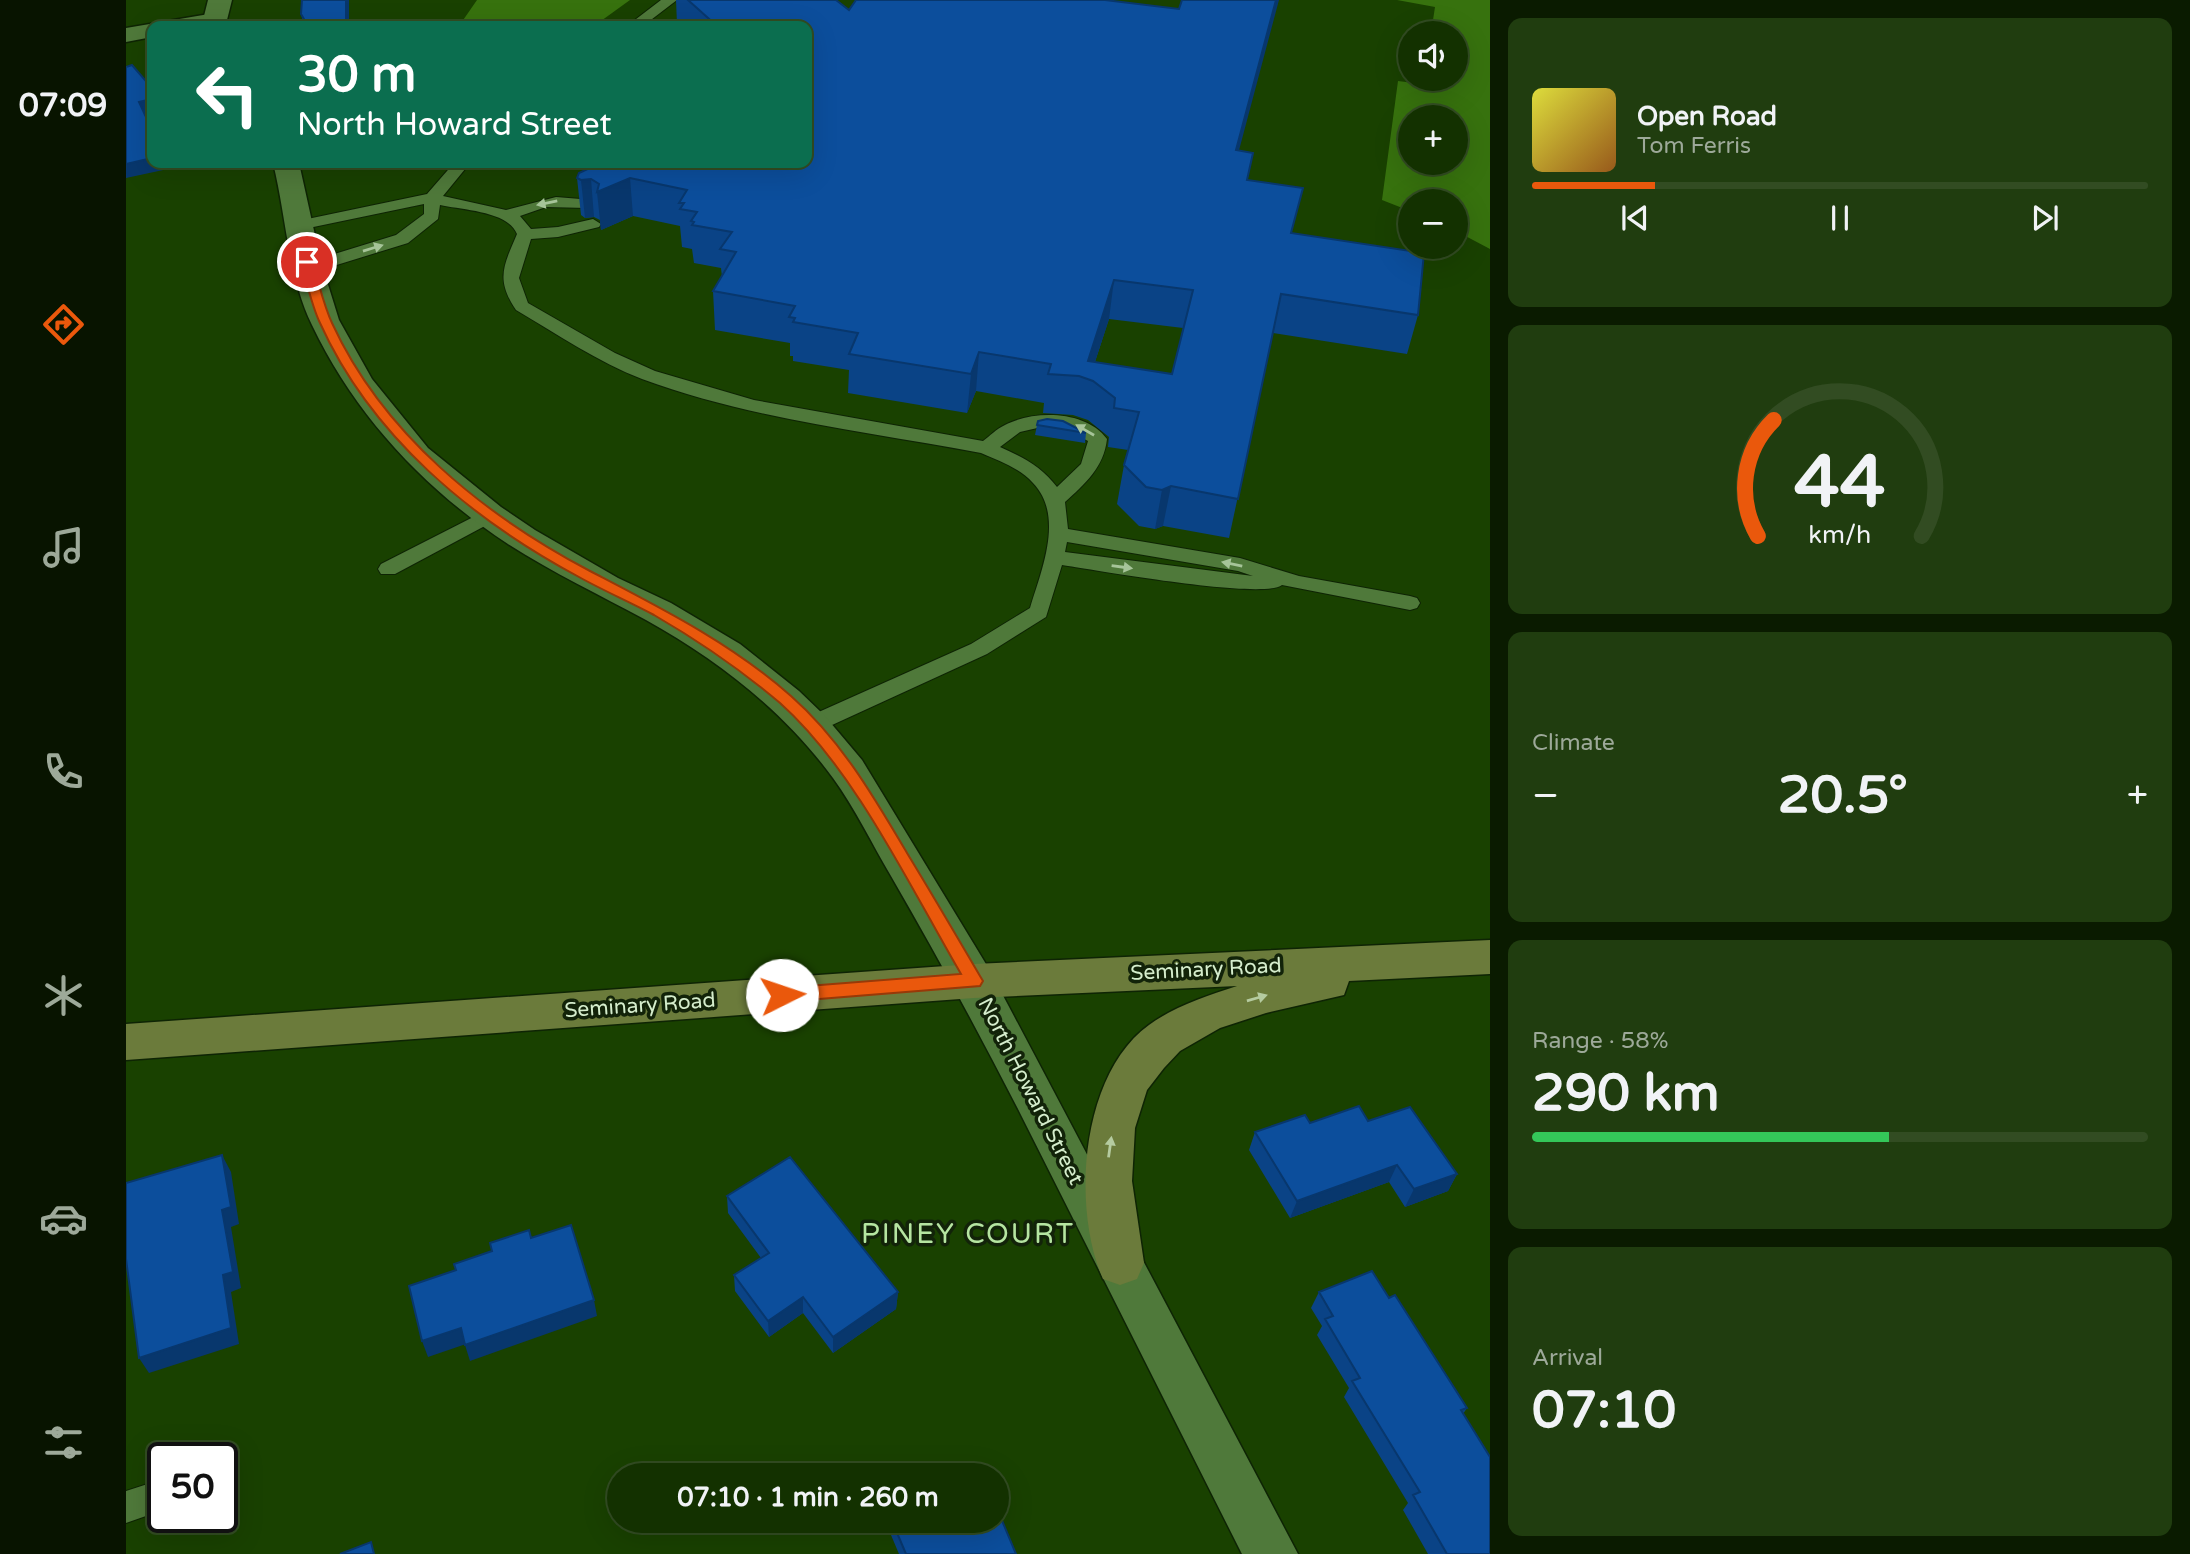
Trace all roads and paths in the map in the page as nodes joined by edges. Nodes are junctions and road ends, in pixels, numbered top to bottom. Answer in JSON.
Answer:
{"nodes":[{"id":1,"x":670,"y":0,"type":"edge"},
{"id":2,"x":218,"y":15,"type":"edge"},
{"id":3,"x":191,"y":21,"type":"edge"},
{"id":4,"x":641,"y":21,"type":"edge"},
{"id":5,"x":147,"y":31,"type":"edge"},
{"id":6,"x":126,"y":35,"type":"edge"},
{"id":7,"x":287,"y":168,"type":"edge"},
{"id":8,"x":458,"y":168,"type":"edge"},
{"id":9,"x":432,"y":198,"type":"junction"},
{"id":10,"x":587,"y":203,"type":"edge"},
{"id":11,"x":508,"y":215,"type":"junction"},
{"id":12,"x":593,"y":224,"type":"edge"},
{"id":13,"x":299,"y":225,"type":"junction"},
{"id":14,"x":525,"y":234,"type":"junction"},
{"id":15,"x":308,"y":268,"type":"junction"},
{"id":16,"x":986,"y":448,"type":"junction"},
{"id":17,"x":1056,"y":499,"type":"junction"},
{"id":18,"x":489,"y":515,"type":"junction"},
{"id":19,"x":1059,"y":534,"type":"junction"},
{"id":20,"x":1054,"y":557,"type":"junction"},
{"id":21,"x":387,"y":569,"type":"dead end"},
{"id":22,"x":1297,"y":583,"type":"junction"},
{"id":23,"x":1410,"y":603,"type":"dead end"},
{"id":24,"x":811,"y":725,"type":"junction"},
{"id":25,"x":1476,"y":958,"type":"edge"},
{"id":26,"x":974,"y":981,"type":"junction"},
{"id":27,"x":126,"y":1042,"type":"edge"},
{"id":28,"x":1120,"y":1263,"type":"junction"},
{"id":29,"x":147,"y":1500,"type":"edge"},
{"id":30,"x":126,"y":1507,"type":"edge"},
{"id":31,"x":1271,"y":1554,"type":"edge"}],
"edges":[{"from":1,"to":4,"type":"lane"},
{"from":2,"to":3,"type":"street"},
{"from":5,"to":6,"type":"street"},
{"from":7,"to":13,"type":"street","name":"North Howard Street"},
{"from":8,"to":9,"type":"lane"},
{"from":9,"to":11,"type":"lane"},
{"from":9,"to":13,"type":"lane"},
{"from":15,"to":9,"type":"lane","one_way":true},
{"from":10,"to":11,"type":"lane","one_way":true},
{"from":11,"to":14,"type":"lane"},
{"from":12,"to":14,"type":"lane"},
{"from":13,"to":15,"type":"street","name":"North Howard Street"},
{"from":14,"to":16,"type":"lane"},
{"from":15,"to":18,"type":"street","name":"North Howard Street"},
{"from":16,"to":17,"type":"lane"},
{"from":17,"to":16,"type":"lane","one_way":true},
{"from":17,"to":19,"type":"lane"},
{"from":18,"to":21,"type":"lane"},
{"from":18,"to":24,"type":"street","name":"North Howard Street"},
{"from":19,"to":20,"type":"lane"},
{"from":22,"to":19,"type":"lane","one_way":true},
{"from":20,"to":22,"type":"lane","one_way":true},
{"from":20,"to":24,"type":"lane"},
{"from":22,"to":23,"type":"lane"},
{"from":24,"to":26,"type":"street","name":"North Howard Street"},
{"from":25,"to":26,"type":"main road","name":"Seminary Road"},
{"from":28,"to":25,"type":"main road","one_way":true},
{"from":26,"to":27,"type":"main road","name":"Seminary Road"},
{"from":26,"to":28,"type":"street","name":"North Howard Street"},
{"from":28,"to":31,"type":"street","name":"North Howard Street"},
{"from":29,"to":30,"type":"lane"}]}
